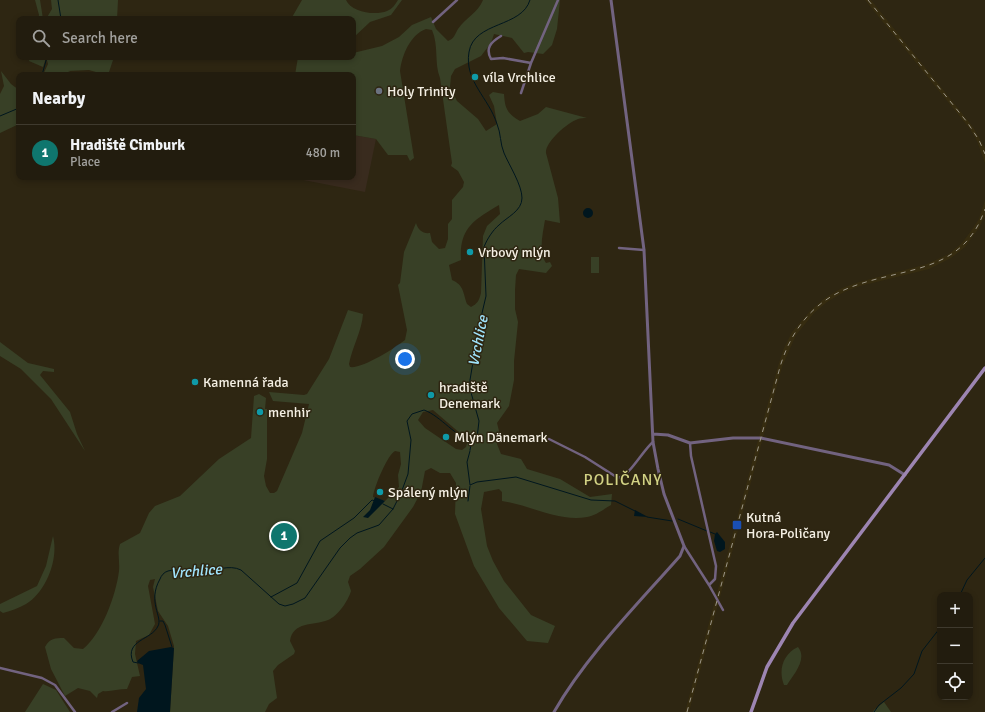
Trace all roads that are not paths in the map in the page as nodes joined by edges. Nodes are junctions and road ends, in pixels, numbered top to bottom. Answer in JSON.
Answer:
{"nodes":[{"id":1,"x":457,"y":0,"type":"edge"},
{"id":2,"x":558,"y":0,"type":"edge"},
{"id":3,"x":611,"y":0,"type":"edge"},
{"id":4,"x":433,"y":22,"type":"dead end"},
{"id":5,"x":500,"y":36,"type":"dead end"},
{"id":6,"x":531,"y":63,"type":"junction"},
{"id":7,"x":521,"y":93,"type":"dead end"},
{"id":8,"x":619,"y":248,"type":"dead end"},
{"id":9,"x":644,"y":250,"type":"junction"},
{"id":10,"x":985,"y":368,"type":"edge"},
{"id":11,"x":653,"y":434,"type":"junction"},
{"id":12,"x":549,"y":439,"type":"dead end"},
{"id":13,"x":653,"y":442,"type":"junction"},
{"id":14,"x":690,"y":443,"type":"junction"},
{"id":15,"x":905,"y":475,"type":"junction"},
{"id":16,"x":684,"y":546,"type":"junction"},
{"id":17,"x":709,"y":585,"type":"junction"},
{"id":18,"x":723,"y":610,"type":"dead end"},
{"id":19,"x":0,"y":668,"type":"edge"},
{"id":20,"x":127,"y":703,"type":"dead end"},
{"id":21,"x":75,"y":712,"type":"edge"},
{"id":22,"x":112,"y":712,"type":"edge"},
{"id":23,"x":554,"y":712,"type":"edge"},
{"id":24,"x":751,"y":712,"type":"edge"}],
"edges":[{"from":1,"to":4,"type":"street"},
{"from":2,"to":6,"type":"street"},
{"from":3,"to":9,"type":"street"},
{"from":5,"to":6,"type":"street"},
{"from":6,"to":7,"type":"street"},
{"from":8,"to":9,"type":"street"},
{"from":9,"to":11,"type":"street"},
{"from":10,"to":15,"type":"main road"},
{"from":11,"to":13,"type":"street"},
{"from":11,"to":14,"type":"street"},
{"from":12,"to":13,"type":"street"},
{"from":13,"to":16,"type":"street"},
{"from":14,"to":15,"type":"street"},
{"from":14,"to":17,"type":"street"},
{"from":15,"to":24,"type":"main road"},
{"from":16,"to":17,"type":"street"},
{"from":16,"to":23,"type":"street"},
{"from":17,"to":18,"type":"street"},
{"from":19,"to":21,"type":"street"},
{"from":20,"to":22,"type":"street"}]}
